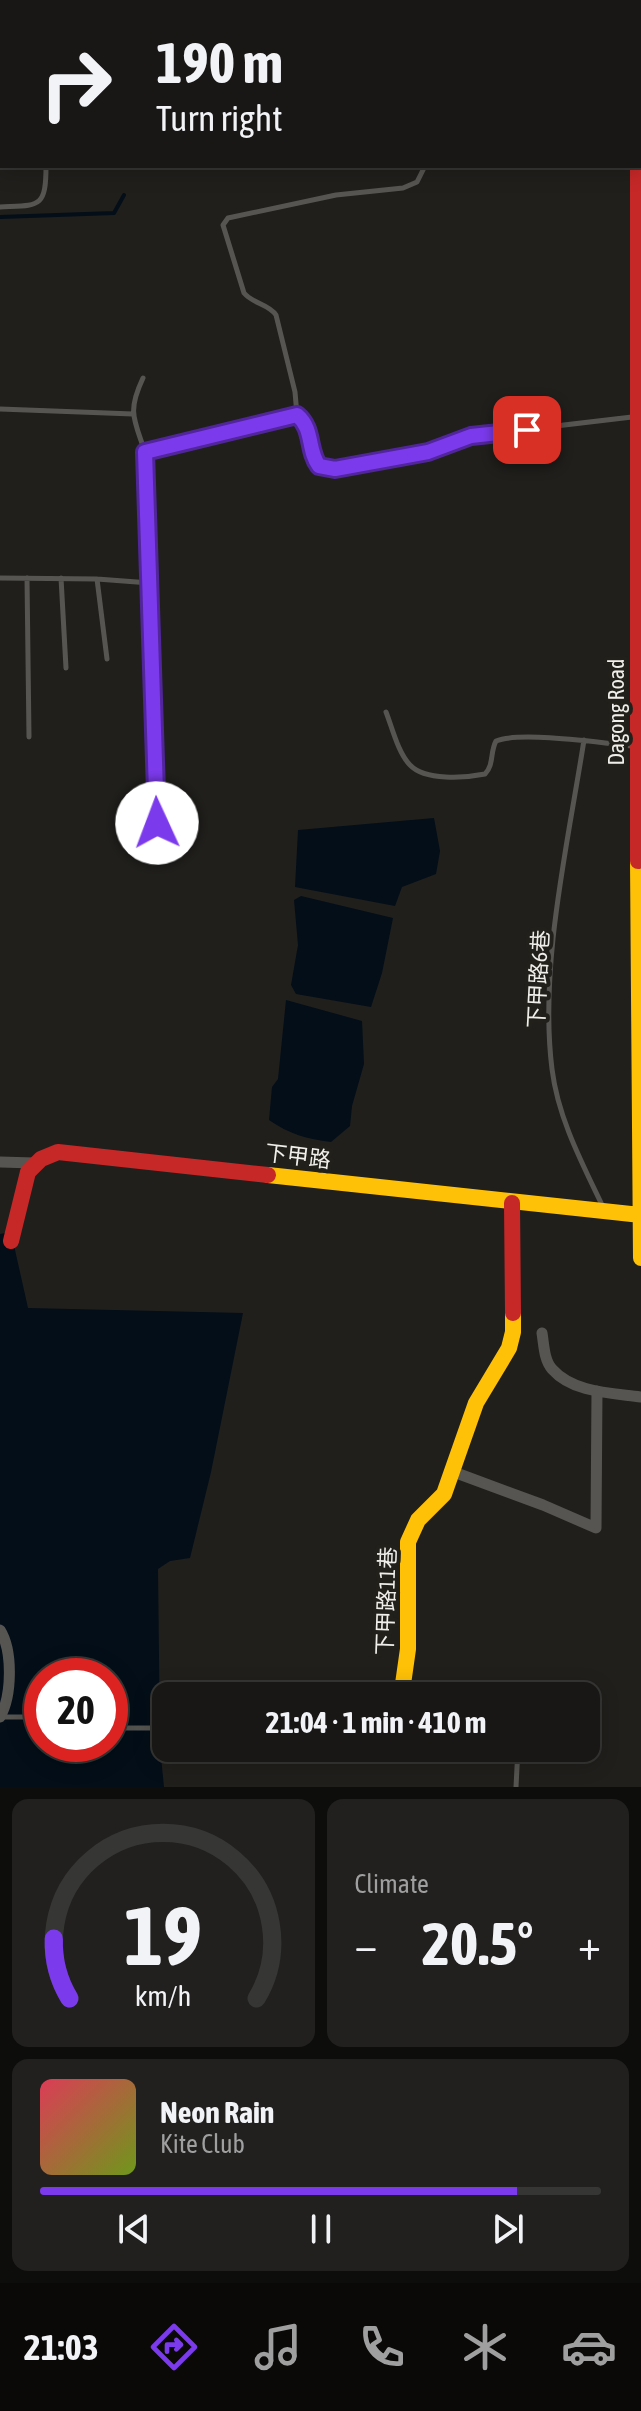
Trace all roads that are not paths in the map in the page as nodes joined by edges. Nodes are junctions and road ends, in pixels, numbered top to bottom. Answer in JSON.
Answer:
{"nodes":[{"id":1,"x":46,"y":168,"type":"edge"},
{"id":2,"x":424,"y":168,"type":"edge"},
{"id":3,"x":638,"y":168,"type":"edge"},
{"id":4,"x":0,"y":207,"type":"edge"},
{"id":5,"x":143,"y":378,"type":"dead end"},
{"id":6,"x":0,"y":409,"type":"edge"},
{"id":7,"x":133,"y":414,"type":"junction"},
{"id":8,"x":297,"y":415,"type":"junction"},
{"id":9,"x":640,"y":416,"type":"edge"},
{"id":10,"x":145,"y":452,"type":"junction"},
{"id":11,"x":0,"y":578,"type":"edge"},
{"id":12,"x":27,"y":578,"type":"junction"},
{"id":13,"x":61,"y":578,"type":"junction"},
{"id":14,"x":97,"y":579,"type":"junction"},
{"id":15,"x":150,"y":583,"type":"junction"},
{"id":16,"x":107,"y":659,"type":"dead end"},
{"id":17,"x":66,"y":668,"type":"dead end"},
{"id":18,"x":386,"y":712,"type":"dead end"},
{"id":19,"x":29,"y":737,"type":"dead end"},
{"id":20,"x":584,"y":740,"type":"junction"},
{"id":21,"x":639,"y":747,"type":"edge"},
{"id":22,"x":159,"y":852,"type":"dead end"},
{"id":23,"x":640,"y":1087,"type":"edge"},
{"id":24,"x":0,"y":1162,"type":"edge"},
{"id":25,"x":34,"y":1163,"type":"junction"},
{"id":26,"x":512,"y":1203,"type":"junction"},
{"id":27,"x":606,"y":1211,"type":"junction"},
{"id":28,"x":640,"y":1215,"type":"edge"},
{"id":29,"x":11,"y":1241,"type":"dead end"},
{"id":30,"x":641,"y":1258,"type":"edge"},
{"id":31,"x":542,"y":1333,"type":"dead end"},
{"id":32,"x":597,"y":1391,"type":"junction"},
{"id":33,"x":641,"y":1397,"type":"edge"},
{"id":34,"x":451,"y":1471,"type":"junction"},
{"id":35,"x":0,"y":1630,"type":"edge"},
{"id":36,"x":407,"y":1682,"type":"edge"},
{"id":37,"x":3,"y":1717,"type":"edge"},
{"id":38,"x":24,"y":1717,"type":"edge"},
{"id":39,"x":128,"y":1728,"type":"edge"},
{"id":40,"x":152,"y":1728,"type":"edge"},
{"id":41,"x":517,"y":1762,"type":"edge"},
{"id":42,"x":516,"y":1787,"type":"edge"}],
"edges":[{"from":1,"to":4,"type":"lane"},
{"from":2,"to":8,"type":"lane"},
{"from":3,"to":9,"type":"street","name":"Dagong Road"},
{"from":5,"to":7,"type":"lane"},
{"from":6,"to":7,"type":"lane"},
{"from":7,"to":10,"type":"lane"},
{"from":8,"to":9,"type":"lane"},
{"from":8,"to":10,"type":"lane"},
{"from":9,"to":21,"type":"street","name":"Dagong Road"},
{"from":10,"to":15,"type":"lane"},
{"from":11,"to":12,"type":"lane"},
{"from":12,"to":13,"type":"lane"},
{"from":12,"to":19,"type":"lane"},
{"from":13,"to":14,"type":"lane"},
{"from":13,"to":17,"type":"lane"},
{"from":14,"to":15,"type":"lane"},
{"from":14,"to":16,"type":"lane"},
{"from":15,"to":22,"type":"lane"},
{"from":18,"to":20,"type":"lane"},
{"from":20,"to":21,"type":"lane"},
{"from":20,"to":27,"type":"lane","name":"下甲路6巷"},
{"from":21,"to":23,"type":"street","name":"Dagong Road"},
{"from":23,"to":28,"type":"street","name":"Dagong Road"},
{"from":24,"to":25,"type":"street"},
{"from":25,"to":26,"type":"street","name":"下甲路"},
{"from":25,"to":29,"type":"street"},
{"from":26,"to":27,"type":"street","name":"下甲路"},
{"from":26,"to":34,"type":"street","name":"下甲路11巷"},
{"from":27,"to":28,"type":"street","name":"下甲路"},
{"from":28,"to":30,"type":"street","name":"Dagong Road"},
{"from":31,"to":32,"type":"street"},
{"from":32,"to":33,"type":"street"},
{"from":32,"to":34,"type":"street"},
{"from":34,"to":36,"type":"street","name":"下甲路11巷"},
{"from":35,"to":37,"type":"street"},
{"from":37,"to":38,"type":"lane"},
{"from":39,"to":40,"type":"lane"},
{"from":41,"to":42,"type":"lane"}]}
